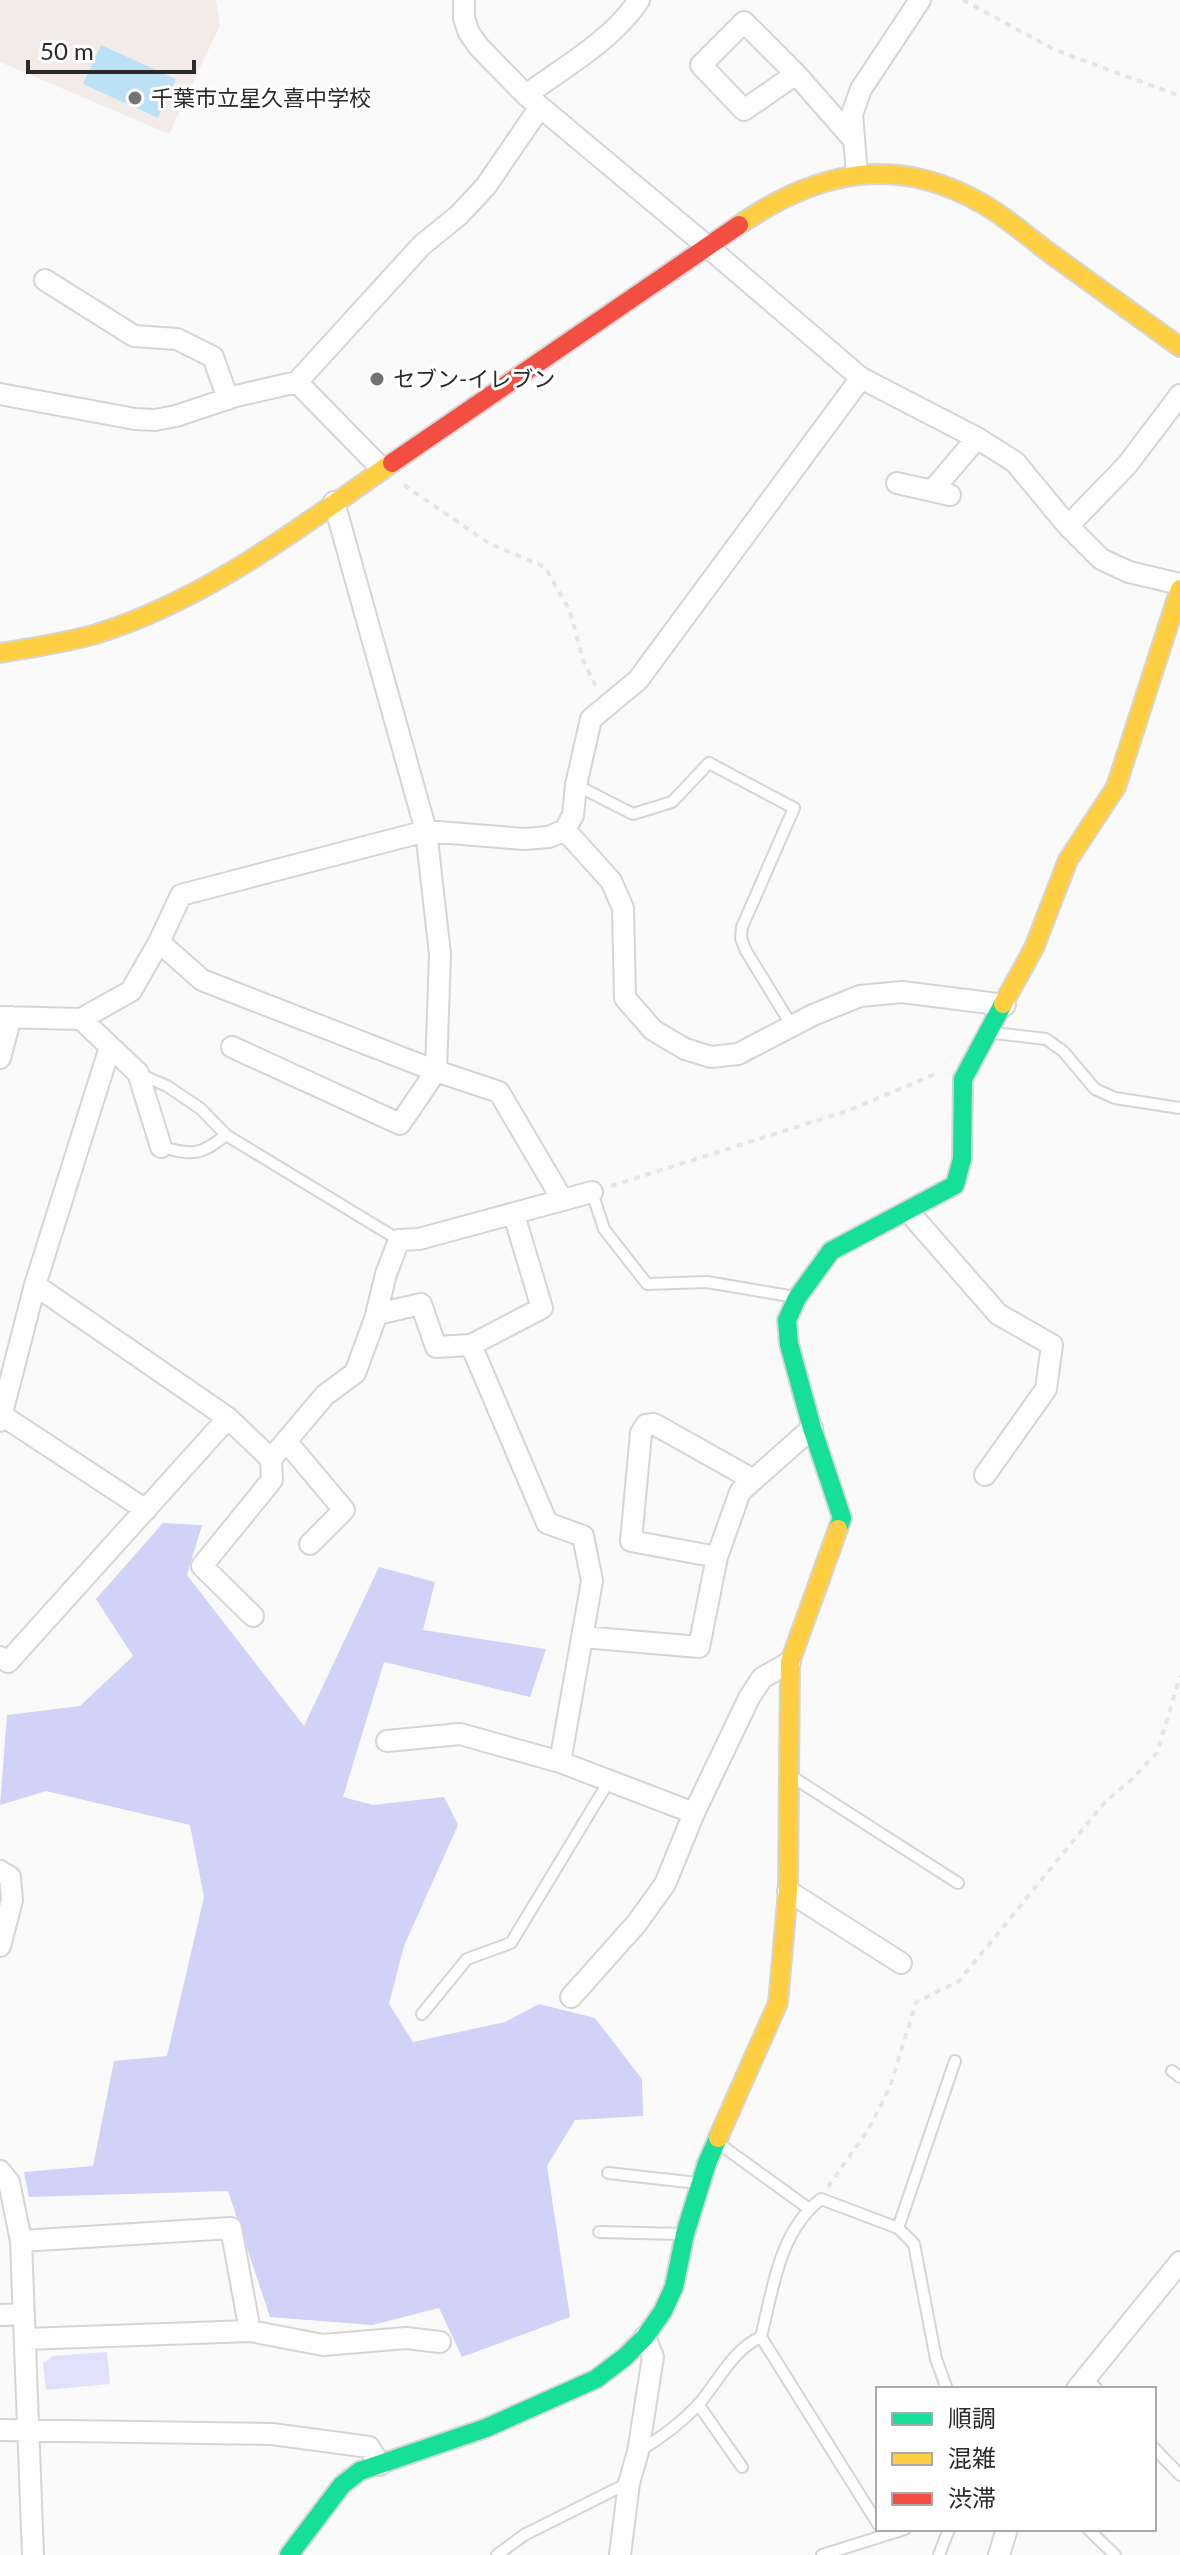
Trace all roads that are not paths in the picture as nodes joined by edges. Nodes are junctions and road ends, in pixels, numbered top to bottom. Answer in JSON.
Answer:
{"nodes":[{"id":1,"x":464,"y":0,"type":"edge"},
{"id":2,"x":639,"y":0,"type":"edge"},
{"id":3,"x":920,"y":0,"type":"edge"},
{"id":4,"x":796,"y":74,"type":"junction"},
{"id":5,"x":533,"y":101,"type":"junction"},
{"id":6,"x":853,"y":139,"type":"junction"},
{"id":7,"x":857,"y":174,"type":"junction"},
{"id":8,"x":708,"y":247,"type":"junction"},
{"id":9,"x":45,"y":280,"type":"dead end"},
{"id":10,"x":1180,"y":347,"type":"edge"},
{"id":11,"x":861,"y":378,"type":"junction"},
{"id":12,"x":297,"y":382,"type":"junction"},
{"id":13,"x":0,"y":394,"type":"edge"},
{"id":14,"x":1180,"y":395,"type":"edge"},
{"id":15,"x":228,"y":399,"type":"junction"},
{"id":16,"x":977,"y":438,"type":"junction"},
{"id":17,"x":382,"y":469,"type":"junction"},
{"id":18,"x":897,"y":483,"type":"dead end"},
{"id":19,"x":334,"y":502,"type":"junction"},
{"id":20,"x":1068,"y":526,"type":"junction"},
{"id":21,"x":1180,"y":587,"type":"edge"},
{"id":22,"x":0,"y":653,"type":"edge"},
{"id":23,"x":576,"y":785,"type":"junction"},
{"id":24,"x":565,"y":830,"type":"junction"},
{"id":25,"x":426,"y":831,"type":"junction"},
{"id":26,"x":159,"y":942,"type":"junction"},
{"id":27,"x":1005,"y":1005,"type":"junction"},
{"id":28,"x":6,"y":1017,"type":"edge"},
{"id":29,"x":81,"y":1019,"type":"junction"},
{"id":30,"x":792,"y":1026,"type":"junction"},
{"id":31,"x":989,"y":1032,"type":"junction"},
{"id":32,"x":110,"y":1047,"type":"junction"},
{"id":33,"x":232,"y":1047,"type":"dead end"},
{"id":34,"x":0,"y":1058,"type":"edge"},
{"id":35,"x":436,"y":1071,"type":"junction"},
{"id":36,"x":138,"y":1073,"type":"junction"},
{"id":37,"x":1180,"y":1108,"type":"edge"},
{"id":38,"x":226,"y":1135,"type":"junction"},
{"id":39,"x":161,"y":1147,"type":"joint"},
{"id":40,"x":592,"y":1192,"type":"joint"},
{"id":41,"x":562,"y":1199,"type":"junction"},
{"id":42,"x":908,"y":1211,"type":"junction"},
{"id":43,"x":514,"y":1215,"type":"junction"},
{"id":44,"x":399,"y":1240,"type":"junction"},
{"id":45,"x":35,"y":1285,"type":"junction"},
{"id":46,"x":797,"y":1298,"type":"junction"},
{"id":47,"x":377,"y":1314,"type":"junction"},
{"id":48,"x":471,"y":1345,"type":"junction"},
{"id":49,"x":1,"y":1416,"type":"edge"},
{"id":50,"x":228,"y":1418,"type":"junction"},
{"id":51,"x":812,"y":1428,"type":"junction"},
{"id":52,"x":286,"y":1441,"type":"junction"},
{"id":53,"x":271,"y":1459,"type":"junction"},
{"id":54,"x":985,"y":1475,"type":"dead end"},
{"id":55,"x":752,"y":1479,"type":"junction"},
{"id":56,"x":146,"y":1510,"type":"junction"},
{"id":57,"x":310,"y":1544,"type":"dead end"},
{"id":58,"x":717,"y":1557,"type":"junction"},
{"id":59,"x":253,"y":1616,"type":"dead end"},
{"id":60,"x":583,"y":1637,"type":"junction"},
{"id":61,"x":0,"y":1657,"type":"edge"},
{"id":62,"x":790,"y":1662,"type":"junction"},
{"id":63,"x":387,"y":1741,"type":"dead end"},
{"id":64,"x":560,"y":1762,"type":"junction"},
{"id":65,"x":789,"y":1774,"type":"junction"},
{"id":66,"x":609,"y":1781,"type":"junction"},
{"id":67,"x":694,"y":1813,"type":"junction"},
{"id":68,"x":0,"y":1871,"type":"edge"},
{"id":69,"x":958,"y":1883,"type":"dead end"},
{"id":70,"x":788,"y":1891,"type":"junction"},
{"id":71,"x":0,"y":1946,"type":"edge"},
{"id":72,"x":901,"y":1963,"type":"dead end"},
{"id":73,"x":571,"y":1997,"type":"dead end"},
{"id":74,"x":422,"y":2014,"type":"dead end"},
{"id":75,"x":955,"y":2061,"type":"dead end"},
{"id":76,"x":716,"y":2142,"type":"junction"},
{"id":77,"x":0,"y":2171,"type":"edge"},
{"id":78,"x":608,"y":2173,"type":"dead end"},
{"id":79,"x":700,"y":2184,"type":"junction"},
{"id":80,"x":808,"y":2208,"type":"junction"},
{"id":81,"x":8,"y":2218,"type":"edge"},
{"id":82,"x":898,"y":2228,"type":"junction"},
{"id":83,"x":599,"y":2232,"type":"dead end"},
{"id":84,"x":685,"y":2234,"type":"junction"},
{"id":85,"x":21,"y":2241,"type":"junction"},
{"id":86,"x":1180,"y":2262,"type":"edge"},
{"id":87,"x":24,"y":2314,"type":"junction"},
{"id":88,"x":0,"y":2315,"type":"edge"},
{"id":89,"x":250,"y":2331,"type":"junction"},
{"id":90,"x":645,"y":2337,"type":"junction"},
{"id":91,"x":761,"y":2337,"type":"junction"},
{"id":92,"x":25,"y":2339,"type":"junction"},
{"id":93,"x":440,"y":2342,"type":"dead end"},
{"id":94,"x":1086,"y":2385,"type":"edge"},
{"id":95,"x":946,"y":2387,"type":"edge"},
{"id":96,"x":698,"y":2404,"type":"junction"},
{"id":97,"x":28,"y":2429,"type":"junction"},
{"id":98,"x":0,"y":2430,"type":"edge"},
{"id":99,"x":1156,"y":2450,"type":"edge"},
{"id":100,"x":638,"y":2452,"type":"junction"},
{"id":101,"x":380,"y":2465,"type":"junction"},
{"id":102,"x":742,"y":2467,"type":"dead end"},
{"id":103,"x":1180,"y":2475,"type":"edge"},
{"id":104,"x":629,"y":2483,"type":"junction"},
{"id":105,"x":876,"y":2521,"type":"edge"},
{"id":106,"x":876,"y":2531,"type":"edge"},
{"id":107,"x":948,"y":2531,"type":"edge"},
{"id":108,"x":1006,"y":2531,"type":"edge"},
{"id":109,"x":1090,"y":2531,"type":"edge"},
{"id":110,"x":33,"y":2555,"type":"edge"},
{"id":111,"x":289,"y":2555,"type":"edge"},
{"id":112,"x":497,"y":2555,"type":"edge"},
{"id":113,"x":620,"y":2555,"type":"edge"},
{"id":114,"x":822,"y":2555,"type":"edge"},
{"id":115,"x":939,"y":2555,"type":"edge"},
{"id":116,"x":999,"y":2555,"type":"edge"},
{"id":117,"x":1115,"y":2555,"type":"edge"}],
"edges":[{"from":1,"to":5,"type":"street"},
{"from":2,"to":5,"type":"street"},
{"from":3,"to":6,"type":"street"},
{"from":4,"to":4,"type":"street"},
{"from":4,"to":6,"type":"street"},
{"from":5,"to":8,"type":"street"},
{"from":5,"to":12,"type":"street"},
{"from":6,"to":7,"type":"street"},
{"from":7,"to":8,"type":"street"},
{"from":7,"to":10,"type":"street"},
{"from":8,"to":11,"type":"street"},
{"from":8,"to":17,"type":"street"},
{"from":9,"to":15,"type":"street"},
{"from":11,"to":16,"type":"street"},
{"from":11,"to":23,"type":"street"},
{"from":12,"to":15,"type":"street"},
{"from":12,"to":17,"type":"street"},
{"from":13,"to":15,"type":"street"},
{"from":14,"to":20,"type":"street"},
{"from":16,"to":18,"type":"street"},
{"from":16,"to":20,"type":"street"},
{"from":17,"to":19,"type":"street"},
{"from":19,"to":22,"type":"street"},
{"from":19,"to":25,"type":"street"},
{"from":20,"to":21,"type":"street"},
{"from":21,"to":27,"type":"street"},
{"from":23,"to":24,"type":"street"},
{"from":23,"to":30,"type":"lane"},
{"from":24,"to":25,"type":"street"},
{"from":24,"to":30,"type":"street"},
{"from":25,"to":26,"type":"street"},
{"from":25,"to":35,"type":"street"},
{"from":26,"to":29,"type":"street"},
{"from":26,"to":35,"type":"street"},
{"from":27,"to":30,"type":"street"},
{"from":27,"to":31,"type":"street"},
{"from":28,"to":29,"type":"street"},
{"from":28,"to":34,"type":"street"},
{"from":29,"to":32,"type":"street"},
{"from":31,"to":37,"type":"lane"},
{"from":31,"to":42,"type":"street"},
{"from":32,"to":36,"type":"street"},
{"from":32,"to":45,"type":"street"},
{"from":33,"to":35,"type":"street"},
{"from":35,"to":41,"type":"street"},
{"from":36,"to":38,"type":"lane"},
{"from":36,"to":39,"type":"street"},
{"from":38,"to":39,"type":"lane"},
{"from":38,"to":44,"type":"lane"},
{"from":40,"to":41,"type":"street"},
{"from":40,"to":46,"type":"lane"},
{"from":41,"to":43,"type":"street"},
{"from":42,"to":46,"type":"street"},
{"from":42,"to":54,"type":"street"},
{"from":43,"to":44,"type":"street"},
{"from":43,"to":48,"type":"street"},
{"from":44,"to":47,"type":"street"},
{"from":45,"to":49,"type":"street"},
{"from":45,"to":50,"type":"street"},
{"from":46,"to":51,"type":"street"},
{"from":47,"to":48,"type":"street"},
{"from":47,"to":52,"type":"street"},
{"from":48,"to":60,"type":"street"},
{"from":49,"to":56,"type":"street"},
{"from":50,"to":53,"type":"street"},
{"from":50,"to":56,"type":"street"},
{"from":51,"to":55,"type":"street"},
{"from":51,"to":62,"type":"street"},
{"from":52,"to":53,"type":"street"},
{"from":52,"to":57,"type":"street"},
{"from":53,"to":59,"type":"street"},
{"from":55,"to":58,"type":"street"},
{"from":55,"to":58,"type":"street"},
{"from":56,"to":61,"type":"street"},
{"from":58,"to":60,"type":"street"},
{"from":60,"to":64,"type":"street"},
{"from":62,"to":65,"type":"street"},
{"from":62,"to":67,"type":"street"},
{"from":63,"to":64,"type":"street"},
{"from":64,"to":66,"type":"street"},
{"from":65,"to":69,"type":"lane"},
{"from":65,"to":70,"type":"street"},
{"from":66,"to":67,"type":"street"},
{"from":66,"to":74,"type":"lane"},
{"from":67,"to":73,"type":"street"},
{"from":68,"to":71,"type":"street"},
{"from":70,"to":72,"type":"street"},
{"from":70,"to":76,"type":"street"},
{"from":75,"to":82,"type":"lane"},
{"from":76,"to":79,"type":"street"},
{"from":76,"to":80,"type":"lane"},
{"from":77,"to":81,"type":"street"},
{"from":78,"to":79,"type":"lane"},
{"from":79,"to":84,"type":"street"},
{"from":80,"to":82,"type":"lane"},
{"from":80,"to":91,"type":"lane"},
{"from":81,"to":85,"type":"street"},
{"from":82,"to":95,"type":"lane"},
{"from":83,"to":84,"type":"lane"},
{"from":84,"to":90,"type":"street"},
{"from":85,"to":87,"type":"street"},
{"from":85,"to":89,"type":"street"},
{"from":86,"to":94,"type":"street"},
{"from":87,"to":88,"type":"street"},
{"from":87,"to":92,"type":"street"},
{"from":89,"to":92,"type":"street"},
{"from":89,"to":93,"type":"street"},
{"from":90,"to":100,"type":"street"},
{"from":90,"to":101,"type":"street"},
{"from":91,"to":96,"type":"lane"},
{"from":91,"to":105,"type":"lane"},
{"from":92,"to":97,"type":"street"},
{"from":96,"to":100,"type":"lane"},
{"from":96,"to":102,"type":"lane"},
{"from":97,"to":98,"type":"street"},
{"from":97,"to":101,"type":"street"},
{"from":97,"to":110,"type":"street"},
{"from":99,"to":103,"type":"lane"},
{"from":100,"to":104,"type":"street"},
{"from":101,"to":111,"type":"street"},
{"from":104,"to":112,"type":"lane"},
{"from":104,"to":113,"type":"street"},
{"from":106,"to":114,"type":"lane"},
{"from":107,"to":115,"type":"lane"},
{"from":108,"to":116,"type":"street"},
{"from":109,"to":117,"type":"lane"}]}
